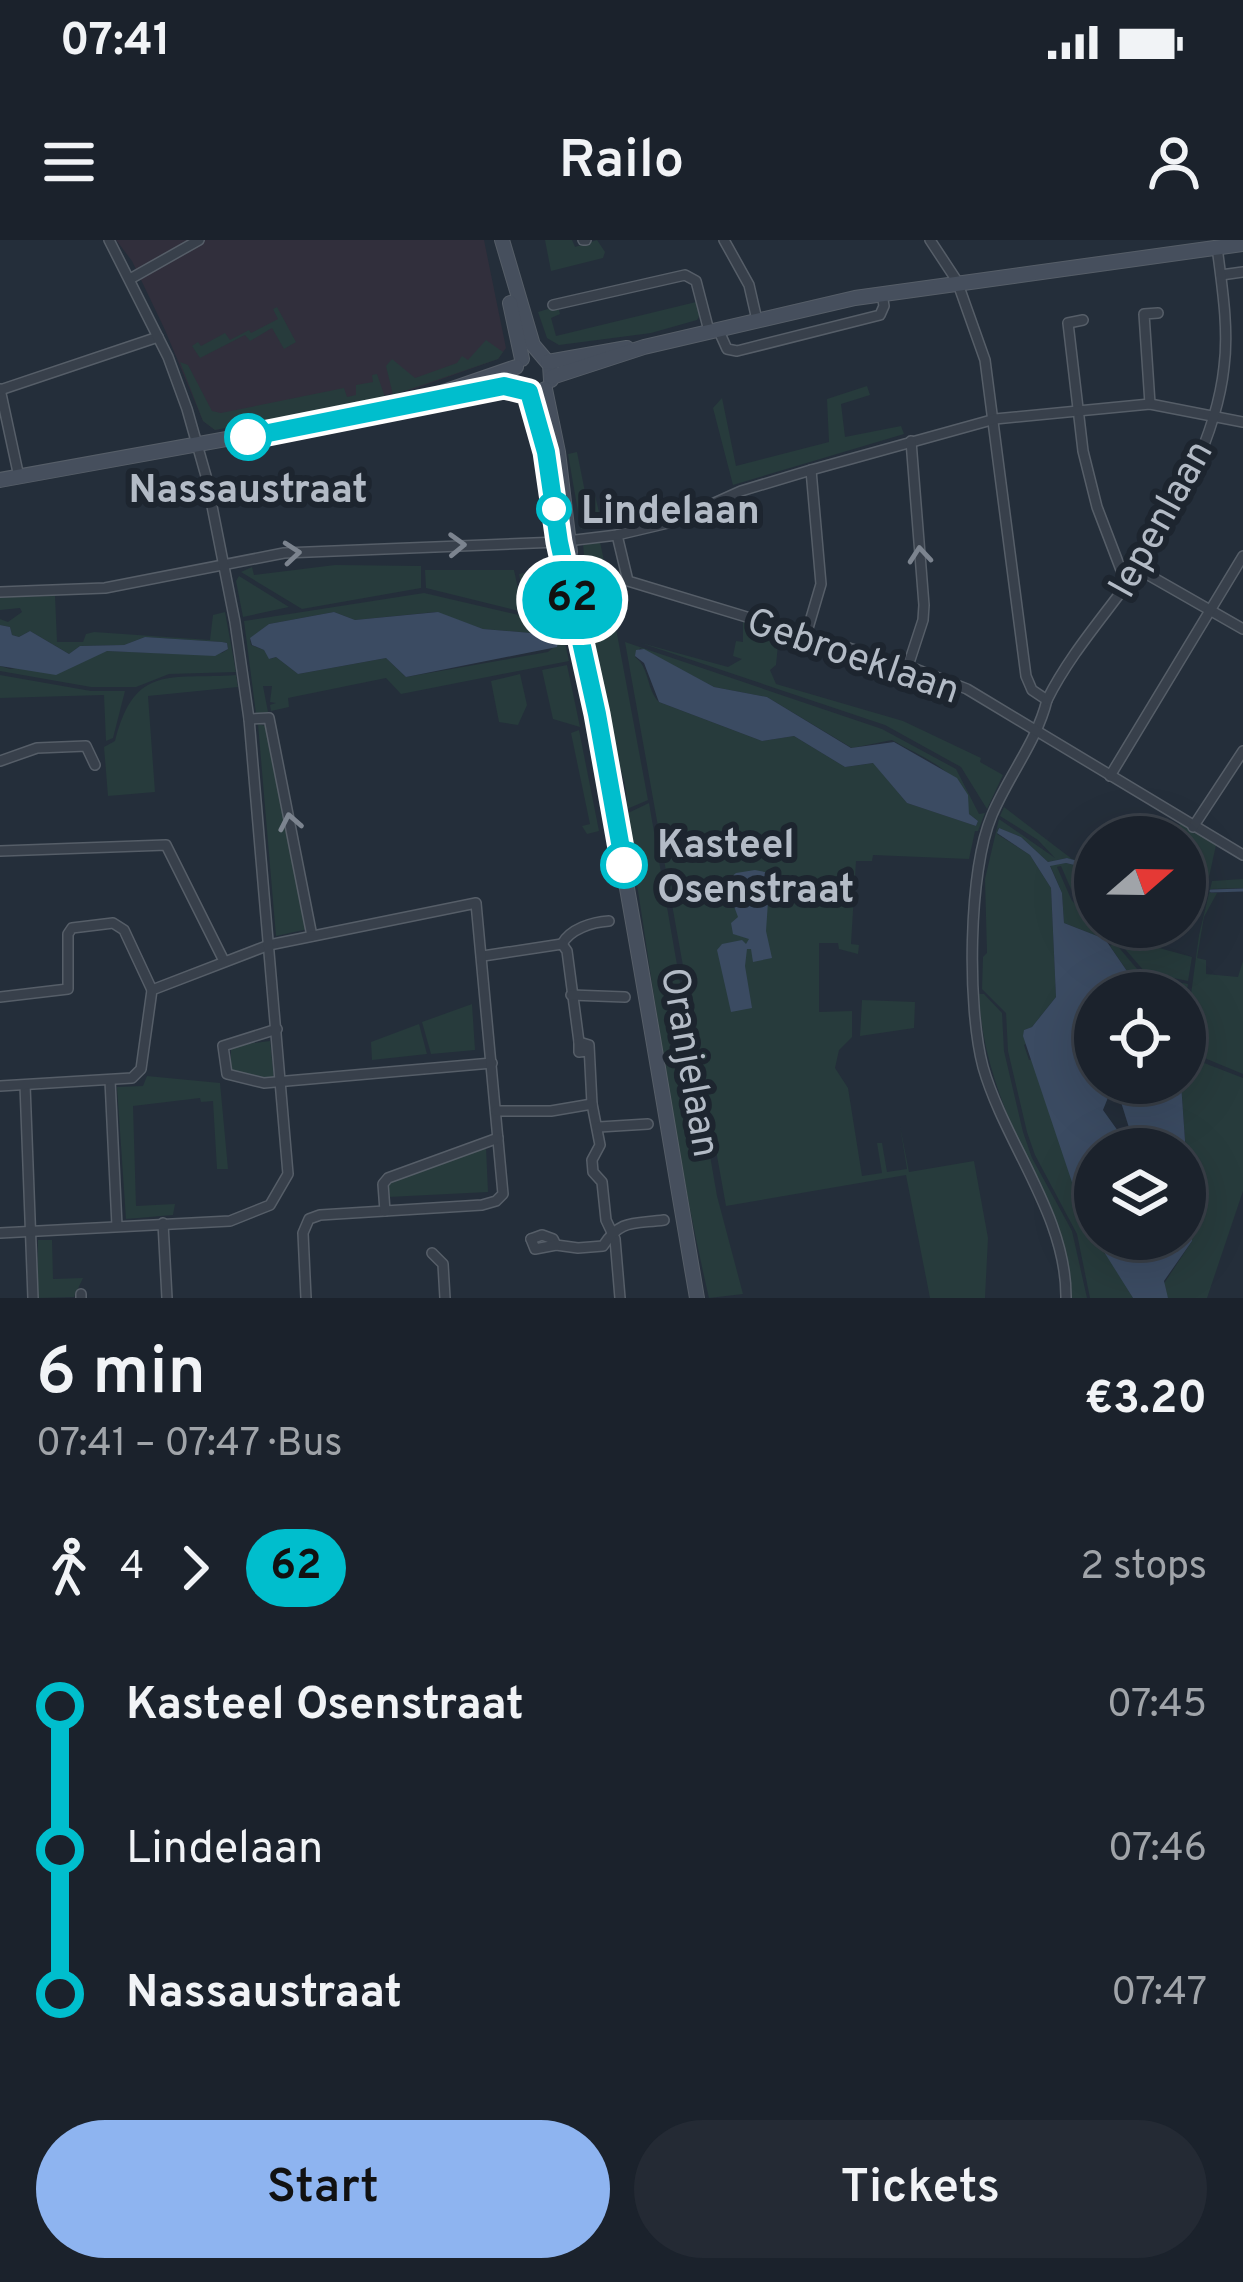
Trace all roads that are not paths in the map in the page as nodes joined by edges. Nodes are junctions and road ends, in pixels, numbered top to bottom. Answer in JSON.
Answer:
{"nodes":[{"id":1,"x":109,"y":240,"type":"edge"},
{"id":2,"x":199,"y":240,"type":"edge"},
{"id":3,"x":498,"y":240,"type":"edge"},
{"id":4,"x":724,"y":240,"type":"edge"},
{"id":5,"x":930,"y":240,"type":"edge"},
{"id":6,"x":1243,"y":244,"type":"edge"},
{"id":7,"x":1217,"y":247,"type":"junction"},
{"id":8,"x":1243,"y":272,"type":"edge"},
{"id":9,"x":1221,"y":275,"type":"junction"},
{"id":10,"x":130,"y":279,"type":"junction"},
{"id":11,"x":957,"y":281,"type":"junction"},
{"id":12,"x":882,"y":294,"type":"junction"},
{"id":13,"x":554,"y":305,"type":"dead end"},
{"id":14,"x":1158,"y":313,"type":"dead end"},
{"id":15,"x":757,"y":320,"type":"junction"},
{"id":16,"x":1083,"y":320,"type":"dead end"},
{"id":17,"x":714,"y":330,"type":"junction"},
{"id":18,"x":158,"y":337,"type":"junction"},
{"id":19,"x":519,"y":363,"type":"junction"},
{"id":20,"x":539,"y":377,"type":"junction"},
{"id":21,"x":0,"y":390,"type":"edge"},
{"id":22,"x":426,"y":400,"type":"junction"},
{"id":23,"x":1150,"y":404,"type":"junction"},
{"id":24,"x":1078,"y":409,"type":"junction"},
{"id":25,"x":1214,"y":416,"type":"junction"},
{"id":26,"x":995,"y":419,"type":"junction"},
{"id":27,"x":1243,"y":422,"type":"edge"},
{"id":28,"x":911,"y":441,"type":"junction"},
{"id":29,"x":199,"y":445,"type":"junction"},
{"id":30,"x":812,"y":470,"type":"junction"},
{"id":31,"x":19,"y":477,"type":"junction"},
{"id":32,"x":0,"y":480,"type":"edge"},
{"id":33,"x":617,"y":535,"type":"junction"},
{"id":34,"x":559,"y":541,"type":"junction"},
{"id":35,"x":1243,"y":556,"type":"edge"},
{"id":36,"x":224,"y":564,"type":"junction"},
{"id":37,"x":1138,"y":569,"type":"junction"},
{"id":38,"x":1126,"y":583,"type":"junction"},
{"id":39,"x":0,"y":592,"type":"edge"},
{"id":40,"x":1210,"y":613,"type":"junction"},
{"id":41,"x":1243,"y":629,"type":"edge"},
{"id":42,"x":806,"y":635,"type":"junction"},
{"id":43,"x":908,"y":666,"type":"junction"},
{"id":44,"x":1047,"y":700,"type":"junction"},
{"id":45,"x":249,"y":719,"type":"junction"},
{"id":46,"x":1037,"y":730,"type":"junction"},
{"id":47,"x":1243,"y":751,"type":"edge"},
{"id":48,"x":0,"y":761,"type":"edge"},
{"id":49,"x":95,"y":765,"type":"dead end"},
{"id":50,"x":1110,"y":776,"type":"junction"},
{"id":51,"x":1176,"y":816,"type":"edge"},
{"id":52,"x":1200,"y":816,"type":"edge"},
{"id":53,"x":1206,"y":834,"type":"edge"},
{"id":54,"x":0,"y":851,"type":"edge"},
{"id":55,"x":1243,"y":855,"type":"edge"},
{"id":56,"x":609,"y":921,"type":"dead end"},
{"id":57,"x":312,"y":936,"type":"junction"},
{"id":58,"x":562,"y":944,"type":"junction"},
{"id":59,"x":269,"y":945,"type":"junction"},
{"id":60,"x":483,"y":956,"type":"junction"},
{"id":61,"x":224,"y":961,"type":"junction"},
{"id":62,"x":152,"y":990,"type":"junction"},
{"id":63,"x":571,"y":995,"type":"junction"},
{"id":64,"x":0,"y":997,"type":"edge"},
{"id":65,"x":625,"y":997,"type":"dead end"},
{"id":66,"x":277,"y":1029,"type":"junction"},
{"id":67,"x":491,"y":1063,"type":"junction"},
{"id":68,"x":110,"y":1080,"type":"junction"},
{"id":69,"x":282,"y":1081,"type":"junction"},
{"id":70,"x":25,"y":1085,"type":"junction"},
{"id":71,"x":0,"y":1086,"type":"edge"},
{"id":72,"x":592,"y":1104,"type":"junction"},
{"id":73,"x":496,"y":1111,"type":"junction"},
{"id":74,"x":648,"y":1124,"type":"dead end"},
{"id":75,"x":599,"y":1127,"type":"junction"},
{"id":76,"x":498,"y":1138,"type":"junction"},
{"id":77,"x":385,"y":1211,"type":"junction"},
{"id":78,"x":664,"y":1220,"type":"dead end"},
{"id":79,"x":163,"y":1223,"type":"junction"},
{"id":80,"x":117,"y":1226,"type":"junction"},
{"id":81,"x":30,"y":1231,"type":"junction"},
{"id":82,"x":611,"y":1231,"type":"junction"},
{"id":83,"x":0,"y":1233,"type":"edge"},
{"id":84,"x":556,"y":1245,"type":"dead end"},
{"id":85,"x":603,"y":1246,"type":"junction"},
{"id":86,"x":616,"y":1252,"type":"junction"},
{"id":87,"x":432,"y":1253,"type":"dead end"},
{"id":88,"x":33,"y":1298,"type":"edge"},
{"id":89,"x":167,"y":1298,"type":"edge"},
{"id":90,"x":306,"y":1298,"type":"edge"},
{"id":91,"x":445,"y":1298,"type":"edge"},
{"id":92,"x":620,"y":1298,"type":"edge"},
{"id":93,"x":701,"y":1298,"type":"edge"},
{"id":94,"x":1066,"y":1298,"type":"edge"}],
"edges":[{"from":1,"to":10,"type":"street"},
{"from":2,"to":10,"type":"street"},
{"from":3,"to":19,"type":"street","name":"Oranjelaan"},
{"from":3,"to":20,"type":"street","name":"Oranjelaan"},
{"from":4,"to":15,"type":"street"},
{"from":5,"to":11,"type":"street"},
{"from":6,"to":7,"type":"street"},
{"from":7,"to":9,"type":"street","name":"Iepenlaan"},
{"from":7,"to":11,"type":"street"},
{"from":8,"to":9,"type":"street"},
{"from":9,"to":25,"type":"street","name":"Iepenlaan"},
{"from":10,"to":18,"type":"street"},
{"from":11,"to":12,"type":"street"},
{"from":11,"to":26,"type":"street"},
{"from":12,"to":15,"type":"street"},
{"from":12,"to":17,"type":"street"},
{"from":13,"to":17,"type":"street"},
{"from":14,"to":23,"type":"street"},
{"from":15,"to":17,"type":"street"},
{"from":16,"to":24,"type":"street"},
{"from":17,"to":20,"type":"street"},
{"from":18,"to":21,"type":"street"},
{"from":18,"to":29,"type":"street"},
{"from":19,"to":20,"type":"street","name":"Oranjelaan"},
{"from":19,"to":20,"type":"street"},
{"from":19,"to":22,"type":"street"},
{"from":20,"to":22,"type":"street"},
{"from":20,"to":34,"type":"street","name":"Oranjelaan"},
{"from":21,"to":31,"type":"street"},
{"from":22,"to":29,"type":"street"},
{"from":23,"to":24,"type":"street"},
{"from":23,"to":25,"type":"street"},
{"from":24,"to":26,"type":"street"},
{"from":24,"to":38,"type":"street"},
{"from":25,"to":27,"type":"street"},
{"from":25,"to":37,"type":"street","name":"Iepenlaan"},
{"from":26,"to":28,"type":"street"},
{"from":26,"to":44,"type":"street"},
{"from":28,"to":30,"type":"street"},
{"from":43,"to":28,"type":"street","one_way":true},
{"from":29,"to":31,"type":"street"},
{"from":29,"to":36,"type":"street"},
{"from":30,"to":33,"type":"street"},
{"from":30,"to":42,"type":"street"},
{"from":31,"to":32,"type":"street"},
{"from":33,"to":34,"type":"street"},
{"from":33,"to":42,"type":"street","name":"Gebroeklaan"},
{"from":36,"to":34,"type":"street","one_way":true},
{"from":34,"to":93,"type":"street","name":"Oranjelaan"},
{"from":35,"to":40,"type":"street"},
{"from":36,"to":39,"type":"street"},
{"from":36,"to":45,"type":"street"},
{"from":37,"to":38,"type":"street","name":"Iepenlaan"},
{"from":37,"to":40,"type":"street"},
{"from":38,"to":44,"type":"street","name":"Iepenlaan"},
{"from":40,"to":41,"type":"street"},
{"from":40,"to":50,"type":"street"},
{"from":42,"to":43,"type":"street","name":"Gebroeklaan"},
{"from":43,"to":46,"type":"street","name":"Gebroeklaan"},
{"from":44,"to":46,"type":"street","name":"Iepenlaan"},
{"from":57,"to":45,"type":"street","one_way":true},
{"from":45,"to":59,"type":"street"},
{"from":46,"to":50,"type":"street","name":"Gebroeklaan"},
{"from":46,"to":94,"type":"street","name":"Iepenlaan"},
{"from":47,"to":52,"type":"street"},
{"from":48,"to":49,"type":"street"},
{"from":50,"to":51,"type":"street","name":"Gebroeklaan"},
{"from":53,"to":55,"type":"street","name":"Gebroeklaan"},
{"from":54,"to":61,"type":"street"},
{"from":56,"to":58,"type":"street"},
{"from":57,"to":59,"type":"street"},
{"from":57,"to":60,"type":"street"},
{"from":58,"to":60,"type":"street"},
{"from":58,"to":63,"type":"street"},
{"from":59,"to":61,"type":"street"},
{"from":59,"to":66,"type":"street"},
{"from":60,"to":67,"type":"street"},
{"from":61,"to":62,"type":"street"},
{"from":62,"to":64,"type":"street"},
{"from":62,"to":68,"type":"street"},
{"from":63,"to":65,"type":"street"},
{"from":63,"to":72,"type":"street"},
{"from":66,"to":69,"type":"street"},
{"from":66,"to":69,"type":"street"},
{"from":67,"to":69,"type":"street"},
{"from":67,"to":73,"type":"street"},
{"from":68,"to":70,"type":"street"},
{"from":68,"to":80,"type":"street"},
{"from":69,"to":79,"type":"street"},
{"from":70,"to":71,"type":"street"},
{"from":70,"to":81,"type":"street"},
{"from":72,"to":73,"type":"street"},
{"from":72,"to":75,"type":"street"},
{"from":73,"to":76,"type":"street"},
{"from":74,"to":75,"type":"street"},
{"from":75,"to":82,"type":"street"},
{"from":76,"to":77,"type":"street"},
{"from":76,"to":77,"type":"street"},
{"from":77,"to":90,"type":"street"},
{"from":78,"to":82,"type":"street"},
{"from":79,"to":80,"type":"street"},
{"from":79,"to":89,"type":"street"},
{"from":80,"to":81,"type":"street"},
{"from":81,"to":83,"type":"street"},
{"from":81,"to":88,"type":"street"},
{"from":82,"to":85,"type":"street"},
{"from":82,"to":86,"type":"street"},
{"from":84,"to":85,"type":"street"},
{"from":85,"to":86,"type":"street"},
{"from":86,"to":92,"type":"street"},
{"from":87,"to":91,"type":"street"}]}
